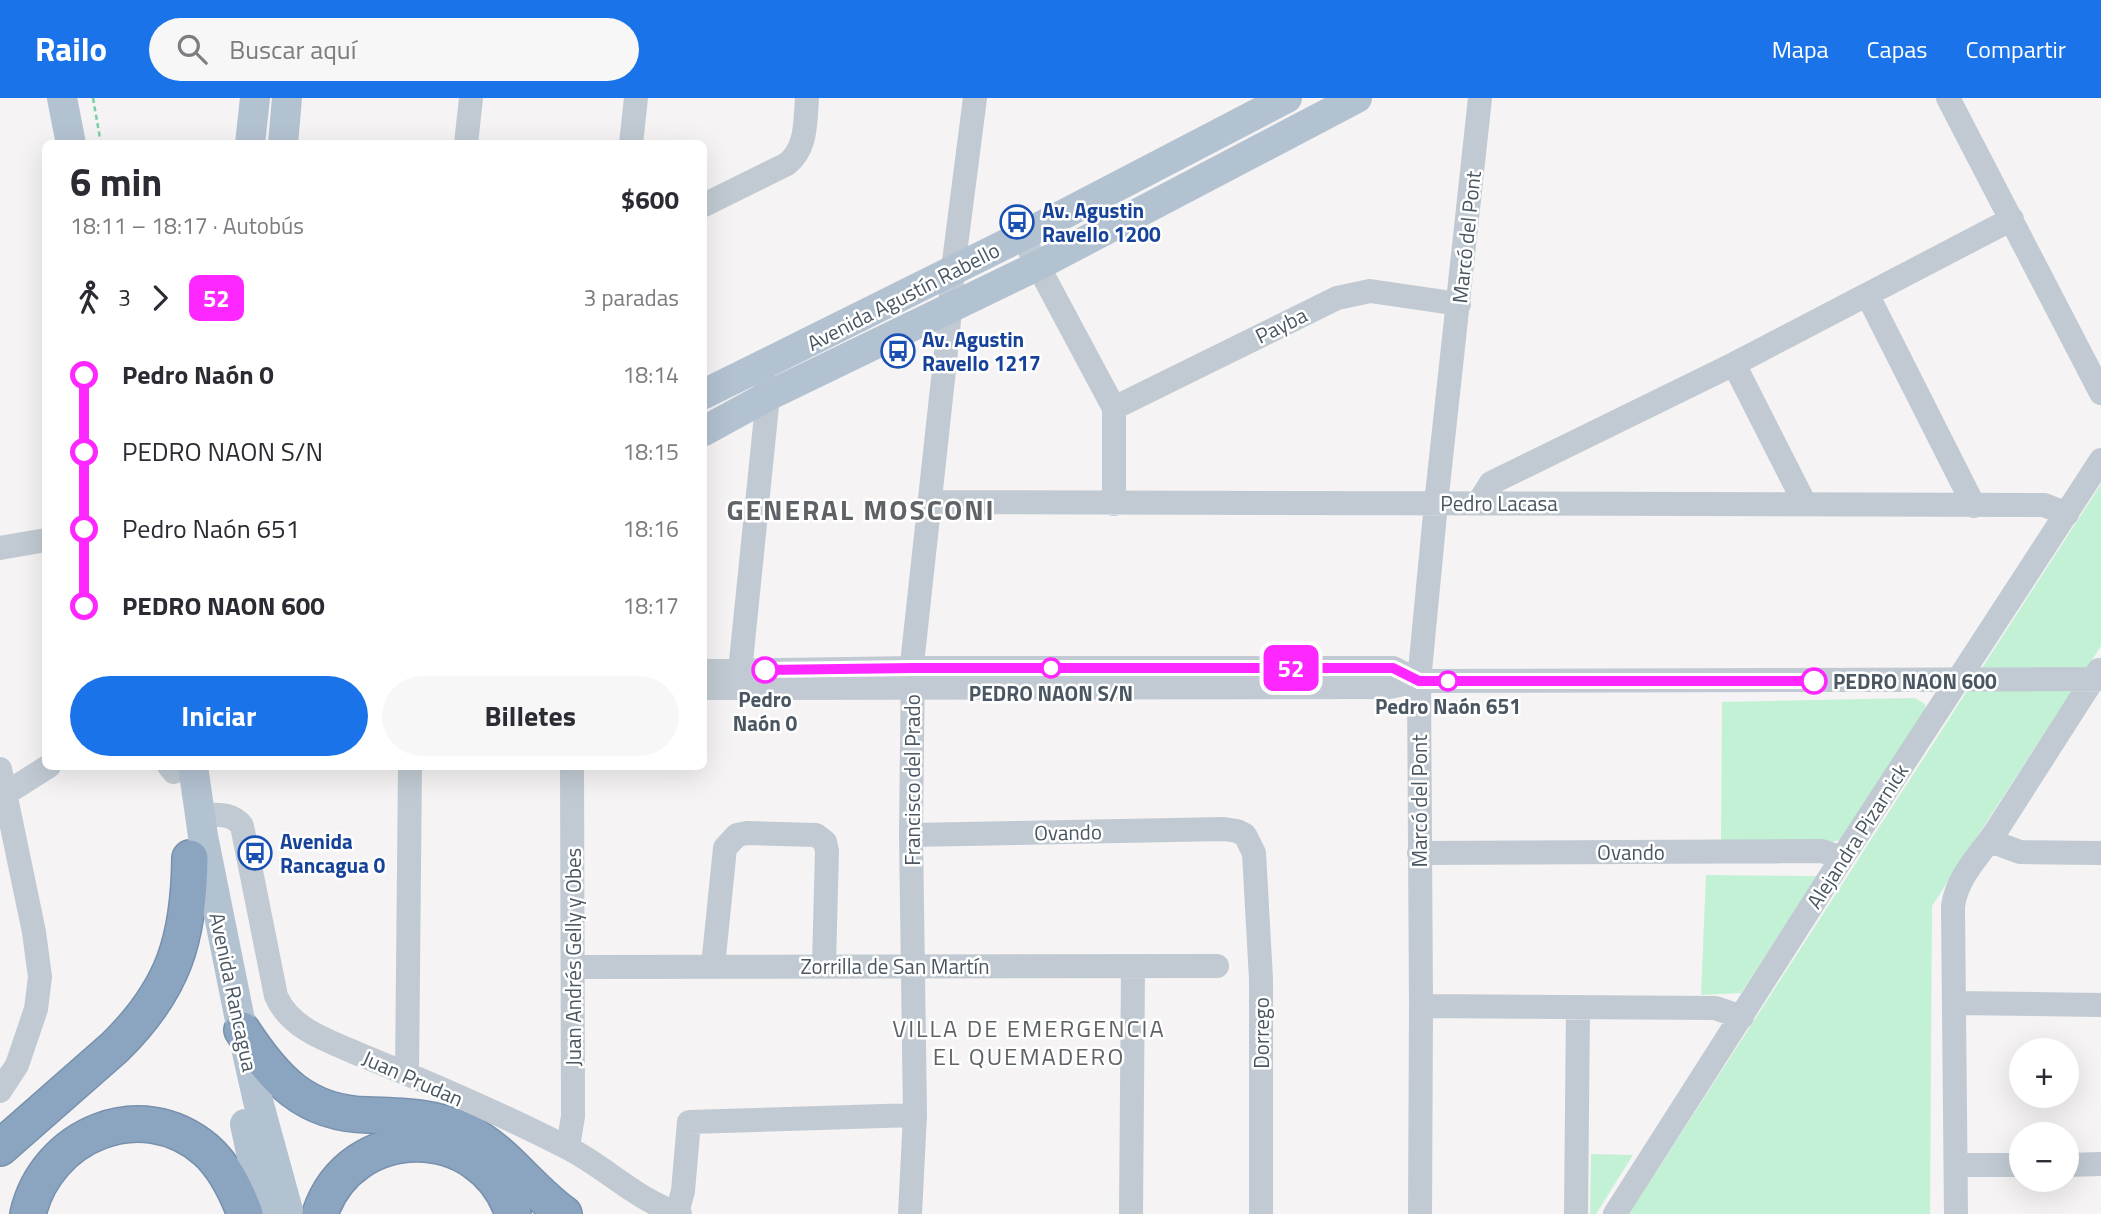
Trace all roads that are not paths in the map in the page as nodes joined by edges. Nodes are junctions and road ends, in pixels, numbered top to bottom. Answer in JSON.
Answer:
{"nodes":[{"id":1,"x":62,"y":98,"type":"edge"},
{"id":2,"x":255,"y":98,"type":"edge"},
{"id":3,"x":288,"y":98,"type":"edge"},
{"id":4,"x":471,"y":98,"type":"edge"},
{"id":5,"x":636,"y":98,"type":"edge"},
{"id":6,"x":807,"y":98,"type":"edge"},
{"id":7,"x":975,"y":98,"type":"edge"},
{"id":8,"x":1287,"y":98,"type":"edge"},
{"id":9,"x":1357,"y":98,"type":"edge"},
{"id":10,"x":1480,"y":98,"type":"edge"},
{"id":11,"x":1948,"y":98,"type":"edge"},
{"id":12,"x":70,"y":140,"type":"edge"},
{"id":13,"x":250,"y":140,"type":"edge"},
{"id":14,"x":283,"y":140,"type":"edge"},
{"id":15,"x":466,"y":140,"type":"edge"},
{"id":16,"x":631,"y":140,"type":"edge"},
{"id":17,"x":707,"y":204,"type":"edge"},
{"id":18,"x":2012,"y":219,"type":"junction"},
{"id":19,"x":1022,"y":236,"type":"junction"},
{"id":20,"x":1039,"y":265,"type":"junction"},
{"id":21,"x":953,"y":270,"type":"junction"},
{"id":22,"x":1868,"y":296,"type":"junction"},
{"id":23,"x":1459,"y":304,"type":"junction"},
{"id":24,"x":949,"y":309,"type":"junction"},
{"id":25,"x":1734,"y":365,"type":"junction"},
{"id":26,"x":763,"y":382,"type":"junction"},
{"id":27,"x":708,"y":388,"type":"edge"},
{"id":28,"x":2101,"y":393,"type":"edge"},
{"id":29,"x":1114,"y":408,"type":"junction"},
{"id":30,"x":707,"y":429,"type":"edge"},
{"id":31,"x":2101,"y":460,"type":"edge"},
{"id":32,"x":929,"y":502,"type":"junction"},
{"id":33,"x":1479,"y":502,"type":"junction"},
{"id":34,"x":1114,"y":504,"type":"junction"},
{"id":35,"x":1436,"y":504,"type":"junction"},
{"id":36,"x":1805,"y":504,"type":"junction"},
{"id":37,"x":1974,"y":506,"type":"junction"},
{"id":38,"x":2067,"y":514,"type":"junction"},
{"id":39,"x":42,"y":541,"type":"edge"},
{"id":40,"x":0,"y":548,"type":"edge"},
{"id":41,"x":707,"y":672,"type":"edge"},
{"id":42,"x":2098,"y":676,"type":"edge"},
{"id":43,"x":913,"y":677,"type":"junction"},
{"id":44,"x":741,"y":679,"type":"junction"},
{"id":45,"x":1419,"y":681,"type":"junction"},
{"id":46,"x":1957,"y":681,"type":"junction"},
{"id":47,"x":707,"y":687,"type":"edge"},
{"id":48,"x":0,"y":769,"type":"edge"},
{"id":49,"x":43,"y":770,"type":"edge"},
{"id":50,"x":177,"y":770,"type":"edge"},
{"id":51,"x":178,"y":770,"type":"edge"},
{"id":52,"x":411,"y":770,"type":"edge"},
{"id":53,"x":572,"y":770,"type":"edge"},
{"id":54,"x":2,"y":795,"type":"edge"},
{"id":55,"x":199,"y":815,"type":"junction"},
{"id":56,"x":911,"y":835,"type":"junction"},
{"id":57,"x":1990,"y":841,"type":"junction"},
{"id":58,"x":1254,"y":853,"type":"joint"},
{"id":59,"x":1419,"y":853,"type":"junction"},
{"id":60,"x":2101,"y":853,"type":"edge"},
{"id":61,"x":190,"y":858,"type":"junction"},
{"id":62,"x":1842,"y":858,"type":"junction"},
{"id":63,"x":824,"y":965,"type":"junction"},
{"id":64,"x":713,"y":966,"type":"junction"},
{"id":65,"x":913,"y":966,"type":"junction"},
{"id":66,"x":1217,"y":966,"type":"dead end"},
{"id":67,"x":573,"y":967,"type":"junction"},
{"id":68,"x":1133,"y":967,"type":"junction"},
{"id":69,"x":1954,"y":1003,"type":"junction"},
{"id":70,"x":2101,"y":1004,"type":"edge"},
{"id":71,"x":1422,"y":1006,"type":"junction"},
{"id":72,"x":1578,"y":1009,"type":"junction"},
{"id":73,"x":1742,"y":1017,"type":"junction"},
{"id":74,"x":242,"y":1030,"type":"junction"},
{"id":75,"x":407,"y":1074,"type":"junction"},
{"id":76,"x":0,"y":1091,"type":"edge"},
{"id":77,"x":915,"y":1115,"type":"junction"},
{"id":78,"x":568,"y":1147,"type":"junction"},
{"id":79,"x":0,"y":1148,"type":"edge"},
{"id":80,"x":2101,"y":1164,"type":"edge"},
{"id":81,"x":1956,"y":1165,"type":"junction"},
{"id":82,"x":2009,"y":1165,"type":"edge"},
{"id":83,"x":2079,"y":1165,"type":"edge"},
{"id":84,"x":29,"y":1214,"type":"edge"},
{"id":85,"x":245,"y":1214,"type":"edge"},
{"id":86,"x":264,"y":1214,"type":"edge"},
{"id":87,"x":289,"y":1214,"type":"edge"},
{"id":88,"x":320,"y":1214,"type":"edge"},
{"id":89,"x":513,"y":1214,"type":"edge"},
{"id":90,"x":564,"y":1214,"type":"edge"},
{"id":91,"x":679,"y":1214,"type":"edge"},
{"id":92,"x":910,"y":1214,"type":"edge"},
{"id":93,"x":1131,"y":1214,"type":"edge"},
{"id":94,"x":1261,"y":1214,"type":"edge"},
{"id":95,"x":1420,"y":1214,"type":"edge"},
{"id":96,"x":1576,"y":1214,"type":"edge"},
{"id":97,"x":1615,"y":1214,"type":"edge"},
{"id":98,"x":1956,"y":1214,"type":"edge"}],
"edges":[{"from":1,"to":12,"type":"main road"},
{"from":2,"to":13,"type":"main road"},
{"from":3,"to":14,"type":"main road"},
{"from":4,"to":15,"type":"street"},
{"from":5,"to":16,"type":"street"},
{"from":6,"to":17,"type":"street"},
{"from":7,"to":21,"type":"street","name":"Francisco del Prado"},
{"from":8,"to":19,"type":"main road","name":"Avenida Agustín Rabello"},
{"from":9,"to":20,"type":"main road","name":"Avenida Agustín Rabello"},
{"from":10,"to":23,"type":"street","name":"Marcó del Pont"},
{"from":11,"to":18,"type":"street"},
{"from":18,"to":22,"type":"street"},
{"from":18,"to":28,"type":"street"},
{"from":19,"to":20,"type":"street"},
{"from":19,"to":21,"type":"main road","name":"Avenida Agustín Rabello"},
{"from":20,"to":24,"type":"main road","name":"Avenida Agustín Rabello"},
{"from":20,"to":29,"type":"street"},
{"from":21,"to":24,"type":"street","name":"Francisco del Prado"},
{"from":21,"to":26,"type":"main road","name":"Avenida Agustín Rabello"},
{"from":22,"to":25,"type":"street"},
{"from":22,"to":37,"type":"street"},
{"from":23,"to":29,"type":"street","name":"Payba"},
{"from":23,"to":35,"type":"street","name":"Marcó del Pont"},
{"from":24,"to":26,"type":"main road","name":"Avenida Agustín Rabello"},
{"from":24,"to":32,"type":"street","name":"Francisco del Prado"},
{"from":25,"to":33,"type":"street"},
{"from":25,"to":36,"type":"street"},
{"from":26,"to":27,"type":"main road","name":"Avenida Agustín Rabello"},
{"from":26,"to":30,"type":"main road","name":"Avenida Agustín Rabello"},
{"from":26,"to":44,"type":"street"},
{"from":29,"to":34,"type":"street"},
{"from":31,"to":38,"type":"street","name":"Alejandra Pizarnick"},
{"from":32,"to":34,"type":"street","name":"Pedro Lacasa"},
{"from":32,"to":43,"type":"street","name":"Francisco del Prado"},
{"from":33,"to":35,"type":"street","name":"Pedro Lacasa"},
{"from":33,"to":36,"type":"street","name":"Pedro Lacasa"},
{"from":34,"to":35,"type":"street","name":"Pedro Lacasa"},
{"from":35,"to":45,"type":"street","name":"Marcó del Pont"},
{"from":36,"to":37,"type":"street","name":"Pedro Lacasa"},
{"from":37,"to":38,"type":"street","name":"Pedro Lacasa"},
{"from":38,"to":46,"type":"street","name":"Alejandra Pizarnick"},
{"from":39,"to":40,"type":"street"},
{"from":41,"to":44,"type":"street"},
{"from":42,"to":46,"type":"street"},
{"from":42,"to":57,"type":"street"},
{"from":43,"to":44,"type":"street"},
{"from":43,"to":45,"type":"street"},
{"from":43,"to":56,"type":"street","name":"Francisco del Prado"},
{"from":44,"to":47,"type":"street"},
{"from":45,"to":46,"type":"street"},
{"from":45,"to":59,"type":"street","name":"Marcó del Pont"},
{"from":46,"to":62,"type":"street","name":"Alejandra Pizarnick"},
{"from":48,"to":54,"type":"street"},
{"from":49,"to":54,"type":"street"},
{"from":50,"to":61,"type":"main road","name":"Avenida Rancagua"},
{"from":51,"to":55,"type":"main road","name":"Avenida Rancagua"},
{"from":52,"to":75,"type":"street"},
{"from":53,"to":67,"type":"street","name":"Juan Andrés Gelly y Obes"},
{"from":54,"to":76,"type":"street"},
{"from":55,"to":74,"type":"main road","name":"Avenida Rancagua"},
{"from":55,"to":75,"type":"street","name":"Juan Prudan"},
{"from":56,"to":58,"type":"street","name":"Ovando"},
{"from":56,"to":65,"type":"street","name":"Francisco del Prado"},
{"from":57,"to":60,"type":"street"},
{"from":57,"to":69,"type":"street"},
{"from":58,"to":94,"type":"street","name":"Dorrego"},
{"from":59,"to":62,"type":"street","name":"Ovando"},
{"from":59,"to":71,"type":"street","name":"Marcó del Pont"},
{"from":61,"to":79,"type":"highway"},
{"from":61,"to":86,"type":"main road","name":"Avenida Rancagua"},
{"from":62,"to":73,"type":"street","name":"Alejandra Pizarnick"},
{"from":63,"to":64,"type":"street","name":"Zorrilla de San Martín"},
{"from":63,"to":64,"type":"street"},
{"from":63,"to":65,"type":"street","name":"Zorrilla de San Martín"},
{"from":64,"to":67,"type":"street","name":"Zorrilla de San Martín"},
{"from":65,"to":68,"type":"street","name":"Zorrilla de San Martín"},
{"from":65,"to":77,"type":"street","name":"Francisco del Prado"},
{"from":66,"to":68,"type":"street","name":"Zorrilla de San Martín"},
{"from":67,"to":78,"type":"street","name":"Juan Andrés Gelly y Obes"},
{"from":68,"to":93,"type":"street"},
{"from":69,"to":70,"type":"street"},
{"from":69,"to":81,"type":"street"},
{"from":71,"to":72,"type":"street"},
{"from":71,"to":95,"type":"street","name":"Marcó del Pont"},
{"from":72,"to":73,"type":"street"},
{"from":72,"to":96,"type":"street"},
{"from":73,"to":97,"type":"street","name":"Alejandra Pizarnick"},
{"from":74,"to":87,"type":"main road","name":"Avenida Rancagua"},
{"from":74,"to":90,"type":"highway"},
{"from":75,"to":78,"type":"street","name":"Juan Prudan"},
{"from":77,"to":91,"type":"street"},
{"from":77,"to":92,"type":"street","name":"Francisco del Prado"},
{"from":78,"to":91,"type":"street","name":"Juan Prudan"},
{"from":80,"to":83,"type":"street"},
{"from":81,"to":82,"type":"street"},
{"from":81,"to":98,"type":"street"},
{"from":84,"to":85,"type":"highway"},
{"from":88,"to":89,"type":"highway"}]}
